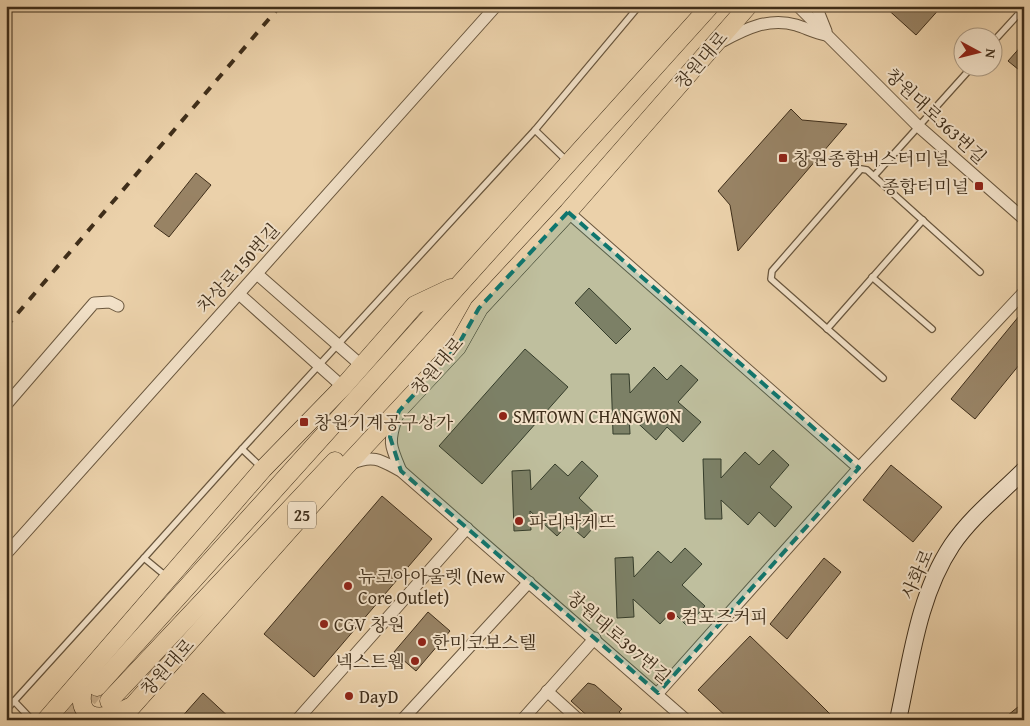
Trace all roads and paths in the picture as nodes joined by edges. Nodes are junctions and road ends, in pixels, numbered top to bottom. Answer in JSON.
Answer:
{"nodes":[{"id":1,"x":496,"y":6,"type":"edge"},
{"id":2,"x":639,"y":6,"type":"edge"},
{"id":3,"x":710,"y":6,"type":"edge"},
{"id":4,"x":748,"y":6,"type":"edge"},
{"id":5,"x":798,"y":6,"type":"edge"},
{"id":6,"x":816,"y":6,"type":"edge"},
{"id":7,"x":1024,"y":8,"type":"edge"},
{"id":8,"x":1002,"y":32,"type":"edge"},
{"id":9,"x":827,"y":35,"type":"junction"},
{"id":10,"x":712,"y":47,"type":"junction"},
{"id":11,"x":962,"y":78,"type":"edge"},
{"id":12,"x":918,"y":126,"type":"junction"},
{"id":13,"x":535,"y":130,"type":"junction"},
{"id":14,"x":570,"y":163,"type":"junction"},
{"id":15,"x":874,"y":176,"type":"junction"},
{"id":16,"x":568,"y":212,"type":"junction"},
{"id":17,"x":1024,"y":219,"type":"edge"},
{"id":18,"x":922,"y":220,"type":"junction"},
{"id":19,"x":980,"y":272,"type":"dead end"},
{"id":20,"x":257,"y":274,"type":"junction"},
{"id":21,"x":872,"y":277,"type":"junction"},
{"id":22,"x":458,"y":284,"type":"junction"},
{"id":23,"x":1024,"y":292,"type":"edge"},
{"id":24,"x":239,"y":294,"type":"junction"},
{"id":25,"x":118,"y":306,"type":"dead end"},
{"id":26,"x":479,"y":308,"type":"junction"},
{"id":27,"x":827,"y":329,"type":"junction"},
{"id":28,"x":932,"y":329,"type":"dead end"},
{"id":29,"x":337,"y":344,"type":"junction"},
{"id":30,"x":319,"y":366,"type":"junction"},
{"id":31,"x":362,"y":366,"type":"junction"},
{"id":32,"x":883,"y":378,"type":"dead end"},
{"id":33,"x":342,"y":387,"type":"junction"},
{"id":34,"x":6,"y":405,"type":"edge"},
{"id":35,"x":399,"y":411,"type":"junction"},
{"id":36,"x":242,"y":449,"type":"junction"},
{"id":37,"x":347,"y":465,"type":"junction"},
{"id":38,"x":263,"y":468,"type":"junction"},
{"id":39,"x":859,"y":468,"type":"junction"},
{"id":40,"x":1024,"y":470,"type":"edge"},
{"id":41,"x":401,"y":471,"type":"junction"},
{"id":42,"x":467,"y":528,"type":"junction"},
{"id":43,"x":8,"y":550,"type":"edge"},
{"id":44,"x":144,"y":558,"type":"junction"},
{"id":45,"x":168,"y":578,"type":"junction"},
{"id":46,"x":529,"y":582,"type":"junction"},
{"id":47,"x":594,"y":638,"type":"junction"},
{"id":48,"x":90,"y":667,"type":"junction"},
{"id":49,"x":97,"y":687,"type":"tunnel mouth"},
{"id":50,"x":547,"y":692,"type":"junction"},
{"id":51,"x":658,"y":693,"type":"junction"},
{"id":52,"x":14,"y":701,"type":"junction"},
{"id":53,"x":109,"y":701,"type":"tunnel mouth"},
{"id":54,"x":132,"y":706,"type":"junction"},
{"id":55,"x":6,"y":710,"type":"edge"},
{"id":56,"x":32,"y":720,"type":"edge"},
{"id":57,"x":46,"y":720,"type":"edge"},
{"id":58,"x":120,"y":720,"type":"edge"},
{"id":59,"x":297,"y":720,"type":"edge"},
{"id":60,"x":402,"y":720,"type":"edge"},
{"id":61,"x":522,"y":720,"type":"edge"},
{"id":62,"x":579,"y":720,"type":"edge"},
{"id":63,"x":686,"y":720,"type":"edge"},
{"id":64,"x":898,"y":720,"type":"edge"}],
"edges":[{"from":1,"to":20,"type":"street","name":"차상로150번길"},
{"from":2,"to":13,"type":"lane"},
{"from":3,"to":14,"type":"main road","name":"창원대로"},
{"from":4,"to":10,"type":"main road","name":"창원대로"},
{"from":5,"to":9,"type":"street","name":"창원대로363번길"},
{"from":6,"to":9,"type":"street","name":"창원대로363번길"},
{"from":7,"to":8,"type":"lane"},
{"from":9,"to":10,"type":"street","name":"창원대로363번길"},
{"from":9,"to":12,"type":"street","name":"창원대로363번길"},
{"from":10,"to":16,"type":"main road","name":"창원대로"},
{"from":11,"to":12,"type":"lane"},
{"from":12,"to":15,"type":"lane"},
{"from":12,"to":17,"type":"street","name":"창원대로363번길"},
{"from":13,"to":14,"type":"lane"},
{"from":13,"to":29,"type":"lane"},
{"from":14,"to":22,"type":"main road","name":"창원대로"},
{"from":15,"to":18,"type":"lane"},
{"from":15,"to":27,"type":"lane"},
{"from":16,"to":26,"type":"main road","name":"창원대로"},
{"from":16,"to":39,"type":"street"},
{"from":18,"to":19,"type":"lane"},
{"from":18,"to":21,"type":"lane"},
{"from":20,"to":24,"type":"street","name":"차상로150번길"},
{"from":20,"to":29,"type":"street"},
{"from":21,"to":27,"type":"lane"},
{"from":21,"to":28,"type":"lane"},
{"from":22,"to":31,"type":"main road"},
{"from":22,"to":49,"type":"main road","name":"창원대로"},
{"from":23,"to":39,"type":"street"},
{"from":24,"to":30,"type":"street"},
{"from":24,"to":43,"type":"street","name":"차상로150번길"},
{"from":25,"to":34,"type":"street"},
{"from":26,"to":35,"type":"main road","name":"창원대로","number":"25"},
{"from":26,"to":53,"type":"main road"},
{"from":27,"to":32,"type":"lane"},
{"from":29,"to":30,"type":"lane"},
{"from":29,"to":31,"type":"street"},
{"from":30,"to":33,"type":"street"},
{"from":30,"to":36,"type":"lane"},
{"from":31,"to":33,"type":"main road"},
{"from":33,"to":38,"type":"main road"},
{"from":35,"to":37,"type":"main road","name":"창원대로","number":"25"},
{"from":35,"to":41,"type":"street"},
{"from":36,"to":38,"type":"lane"},
{"from":36,"to":44,"type":"lane"},
{"from":37,"to":41,"type":"street"},
{"from":37,"to":54,"type":"main road","name":"창원대로","number":"25"},
{"from":38,"to":45,"type":"main road"},
{"from":39,"to":51,"type":"street"},
{"from":40,"to":64,"type":"main road","name":"사화로"},
{"from":41,"to":42,"type":"street","name":"창원대로397번길"},
{"from":42,"to":46,"type":"street","name":"창원대로397번길"},
{"from":42,"to":59,"type":"street"},
{"from":44,"to":45,"type":"lane"},
{"from":44,"to":52,"type":"lane"},
{"from":45,"to":48,"type":"main road"},
{"from":46,"to":47,"type":"street","name":"창원대로397번길"},
{"from":46,"to":60,"type":"street"},
{"from":47,"to":50,"type":"street"},
{"from":47,"to":51,"type":"street","name":"창원대로397번길"},
{"from":48,"to":54,"type":"main road"},
{"from":48,"to":57,"type":"main road"},
{"from":50,"to":61,"type":"street"},
{"from":50,"to":62,"type":"street"},
{"from":51,"to":63,"type":"street","name":"창원대로397번길"},
{"from":52,"to":55,"type":"lane"},
{"from":52,"to":56,"type":"lane"},
{"from":54,"to":58,"type":"main road","name":"창원대로","number":"25"}]}
